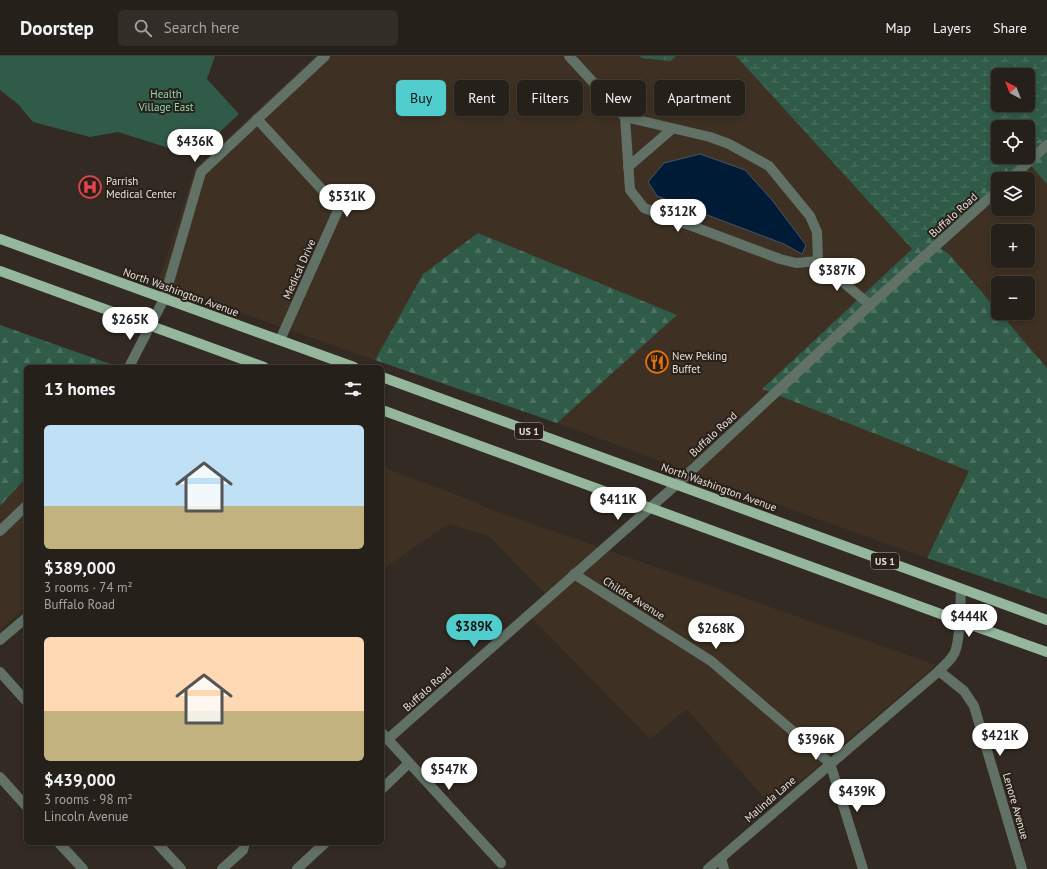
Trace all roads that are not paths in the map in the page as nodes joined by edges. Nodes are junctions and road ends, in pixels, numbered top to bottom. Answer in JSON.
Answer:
{"nodes":[{"id":1,"x":325,"y":56,"type":"edge"},
{"id":2,"x":568,"y":56,"type":"edge"},
{"id":3,"x":625,"y":117,"type":"junction"},
{"id":4,"x":257,"y":119,"type":"junction"},
{"id":5,"x":672,"y":129,"type":"junction"},
{"id":6,"x":1047,"y":145,"type":"edge"},
{"id":7,"x":628,"y":167,"type":"junction"},
{"id":8,"x":1018,"y":172,"type":"edge"},
{"id":9,"x":991,"y":196,"type":"edge"},
{"id":10,"x":0,"y":239,"type":"edge"},
{"id":11,"x":818,"y":261,"type":"junction"},
{"id":12,"x":0,"y":271,"type":"edge"},
{"id":13,"x":164,"y":299,"type":"junction"},
{"id":14,"x":870,"y":305,"type":"junction"},
{"id":15,"x":151,"y":326,"type":"junction"},
{"id":16,"x":280,"y":340,"type":"junction"},
{"id":17,"x":130,"y":365,"type":"edge"},
{"id":18,"x":258,"y":365,"type":"edge"},
{"id":19,"x":349,"y":365,"type":"edge"},
{"id":20,"x":384,"y":378,"type":"edge"},
{"id":21,"x":384,"y":411,"type":"edge"},
{"id":22,"x":676,"y":484,"type":"junction"},
{"id":23,"x":649,"y":507,"type":"junction"},
{"id":24,"x":24,"y":508,"type":"edge"},
{"id":25,"x":0,"y":531,"type":"edge"},
{"id":26,"x":574,"y":574,"type":"junction"},
{"id":27,"x":961,"y":589,"type":"junction"},
{"id":28,"x":24,"y":620,"type":"edge"},
{"id":29,"x":1047,"y":620,"type":"edge"},
{"id":30,"x":960,"y":621,"type":"junction"},
{"id":31,"x":0,"y":640,"type":"edge"},
{"id":32,"x":1047,"y":652,"type":"edge"},
{"id":33,"x":939,"y":671,"type":"junction"},
{"id":34,"x":0,"y":672,"type":"edge"},
{"id":35,"x":24,"y":699,"type":"edge"},
{"id":36,"x":385,"y":736,"type":"edge"},
{"id":37,"x":409,"y":763,"type":"junction"},
{"id":38,"x":830,"y":763,"type":"junction"},
{"id":39,"x":0,"y":777,"type":"edge"},
{"id":40,"x":384,"y":787,"type":"edge"},
{"id":41,"x":24,"y":804,"type":"edge"},
{"id":42,"x":61,"y":845,"type":"edge"},
{"id":43,"x":159,"y":845,"type":"edge"},
{"id":44,"x":244,"y":845,"type":"edge"},
{"id":45,"x":323,"y":845,"type":"edge"},
{"id":46,"x":721,"y":858,"type":"junction"},
{"id":47,"x":501,"y":863,"type":"dead end"},
{"id":48,"x":82,"y":869,"type":"edge"},
{"id":49,"x":181,"y":869,"type":"edge"},
{"id":50,"x":222,"y":869,"type":"edge"},
{"id":51,"x":297,"y":869,"type":"edge"},
{"id":52,"x":708,"y":869,"type":"edge"},
{"id":53,"x":724,"y":869,"type":"edge"},
{"id":54,"x":863,"y":869,"type":"edge"},
{"id":55,"x":1022,"y":869,"type":"edge"}],
"edges":[{"from":1,"to":4,"type":"street"},
{"from":2,"to":3,"type":"street"},
{"from":3,"to":5,"type":"street"},
{"from":3,"to":7,"type":"street"},
{"from":4,"to":13,"type":"street"},
{"from":4,"to":16,"type":"street","name":"Medical Drive"},
{"from":5,"to":7,"type":"street"},
{"from":5,"to":11,"type":"street"},
{"from":6,"to":8,"type":"street"},
{"from":7,"to":11,"type":"street"},
{"from":9,"to":14,"type":"street","name":"Buffalo Road"},
{"from":10,"to":13,"type":"main road","name":"North Washington Avenue"},
{"from":11,"to":14,"type":"street"},
{"from":12,"to":15,"type":"main road"},
{"from":13,"to":15,"type":"street"},
{"from":13,"to":16,"type":"main road","name":"North Washington Avenue"},
{"from":14,"to":22,"type":"street","name":"Buffalo Road"},
{"from":15,"to":17,"type":"street"},
{"from":15,"to":18,"type":"main road"},
{"from":16,"to":19,"type":"main road","name":"North Washington Avenue"},
{"from":20,"to":22,"type":"main road","name":"North Washington Avenue","number":"US 1"},
{"from":21,"to":23,"type":"main road"},
{"from":22,"to":23,"type":"street","name":"Buffalo Road"},
{"from":22,"to":27,"type":"main road","name":"North Washington Avenue","number":"US 1"},
{"from":23,"to":26,"type":"street","name":"Buffalo Road"},
{"from":23,"to":30,"type":"main road"},
{"from":24,"to":25,"type":"street"},
{"from":26,"to":36,"type":"street","name":"Buffalo Road"},
{"from":26,"to":38,"type":"street","name":"Childre Avenue"},
{"from":27,"to":29,"type":"main road","name":"North Washington Avenue","number":"US 1"},
{"from":27,"to":30,"type":"street","name":"Malinda Lane"},
{"from":28,"to":31,"type":"street"},
{"from":30,"to":32,"type":"main road"},
{"from":30,"to":33,"type":"street","name":"Malinda Lane"},
{"from":33,"to":38,"type":"street","name":"Malinda Lane"},
{"from":33,"to":55,"type":"street","name":"Lenore Avenue"},
{"from":34,"to":35,"type":"street"},
{"from":36,"to":37,"type":"street"},
{"from":37,"to":40,"type":"street"},
{"from":37,"to":47,"type":"street"},
{"from":38,"to":46,"type":"street","name":"Malinda Lane"},
{"from":38,"to":54,"type":"street"},
{"from":39,"to":41,"type":"street"},
{"from":42,"to":48,"type":"street"},
{"from":43,"to":49,"type":"street"},
{"from":44,"to":50,"type":"street"},
{"from":45,"to":51,"type":"street"},
{"from":46,"to":52,"type":"street","name":"Malinda Lane"},
{"from":46,"to":53,"type":"street"}]}
